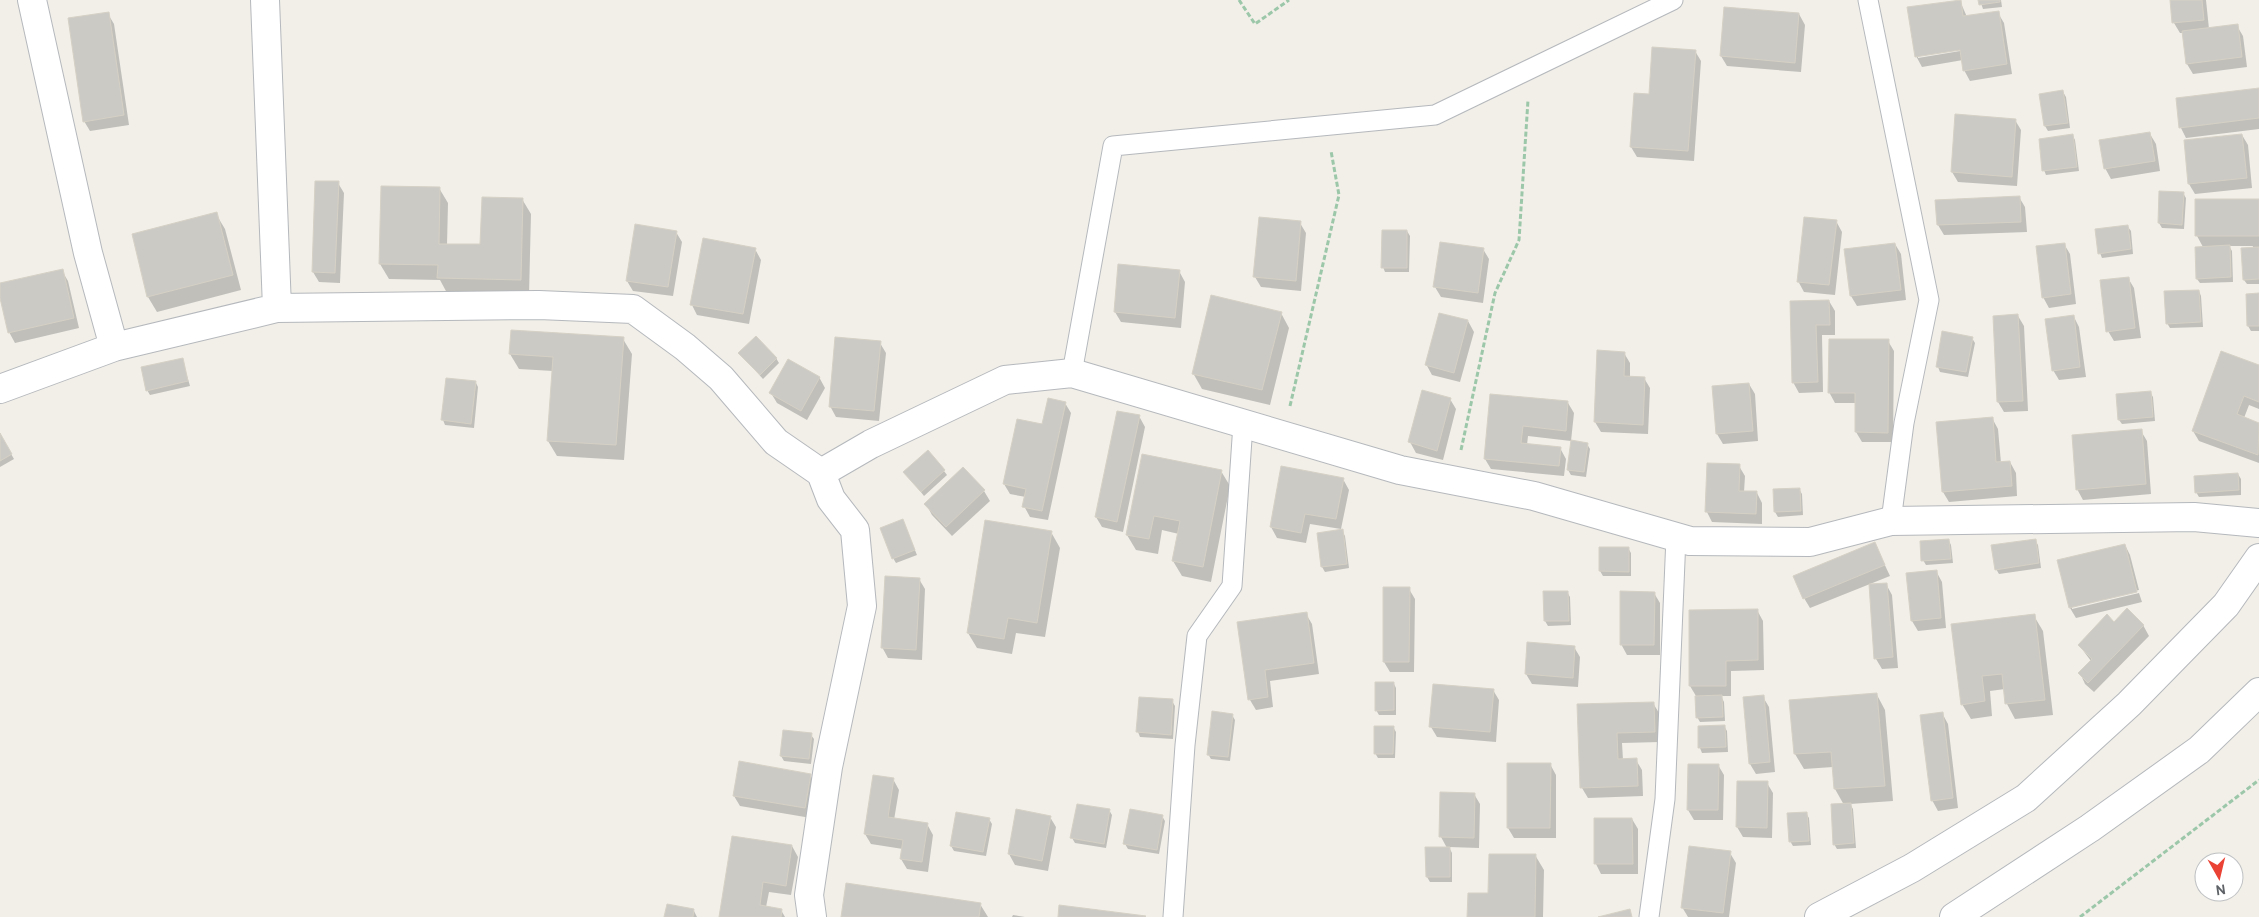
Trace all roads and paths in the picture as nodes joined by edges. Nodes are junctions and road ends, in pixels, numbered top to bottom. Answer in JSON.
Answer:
{"nodes":[{"id":1,"x":32,"y":0,"type":"edge"},
{"id":2,"x":265,"y":0,"type":"edge"},
{"id":3,"x":1239,"y":0,"type":"edge"},
{"id":4,"x":1289,"y":0,"type":"edge"},
{"id":5,"x":1673,"y":0,"type":"edge"},
{"id":6,"x":1868,"y":0,"type":"edge"},
{"id":7,"x":1530,"y":69,"type":"junction"},
{"id":8,"x":1320,"y":126,"type":"junction"},
{"id":9,"x":278,"y":308,"type":"junction"},
{"id":10,"x":114,"y":347,"type":"junction"},
{"id":11,"x":1072,"y":372,"type":"junction"},
{"id":12,"x":0,"y":389,"type":"edge"},
{"id":13,"x":1243,"y":424,"type":"junction"},
{"id":14,"x":1283,"y":436,"type":"junction"},
{"id":15,"x":821,"y":473,"type":"junction"},
{"id":16,"x":1455,"y":480,"type":"junction"},
{"id":17,"x":1891,"y":522,"type":"junction"},
{"id":18,"x":2259,"y":523,"type":"edge"},
{"id":19,"x":1676,"y":537,"type":"junction"},
{"id":20,"x":2259,"y":558,"type":"edge"},
{"id":21,"x":2259,"y":692,"type":"edge"},
{"id":22,"x":2259,"y":780,"type":"edge"},
{"id":23,"x":812,"y":917,"type":"edge"},
{"id":24,"x":1173,"y":917,"type":"edge"},
{"id":25,"x":1649,"y":917,"type":"edge"},
{"id":26,"x":1819,"y":917,"type":"edge"},
{"id":27,"x":1954,"y":917,"type":"edge"},
{"id":28,"x":2080,"y":917,"type":"edge"}],
"edges":[{"from":1,"to":10,"type":"street"},
{"from":2,"to":9,"type":"street"},
{"from":3,"to":4,"type":"path"},
{"from":5,"to":7,"type":"lane"},
{"from":6,"to":17,"type":"lane"},
{"from":7,"to":8,"type":"lane"},
{"from":7,"to":16,"type":"path"},
{"from":8,"to":11,"type":"lane"},
{"from":8,"to":14,"type":"path"},
{"from":9,"to":10,"type":"street"},
{"from":9,"to":15,"type":"street"},
{"from":10,"to":12,"type":"street"},
{"from":11,"to":13,"type":"street"},
{"from":11,"to":15,"type":"street"},
{"from":13,"to":14,"type":"street"},
{"from":13,"to":24,"type":"lane"},
{"from":14,"to":16,"type":"street"},
{"from":15,"to":23,"type":"street"},
{"from":16,"to":19,"type":"street"},
{"from":17,"to":18,"type":"street"},
{"from":17,"to":19,"type":"street"},
{"from":19,"to":25,"type":"lane"},
{"from":20,"to":26,"type":"street"},
{"from":21,"to":27,"type":"street"},
{"from":22,"to":28,"type":"path"}]}
